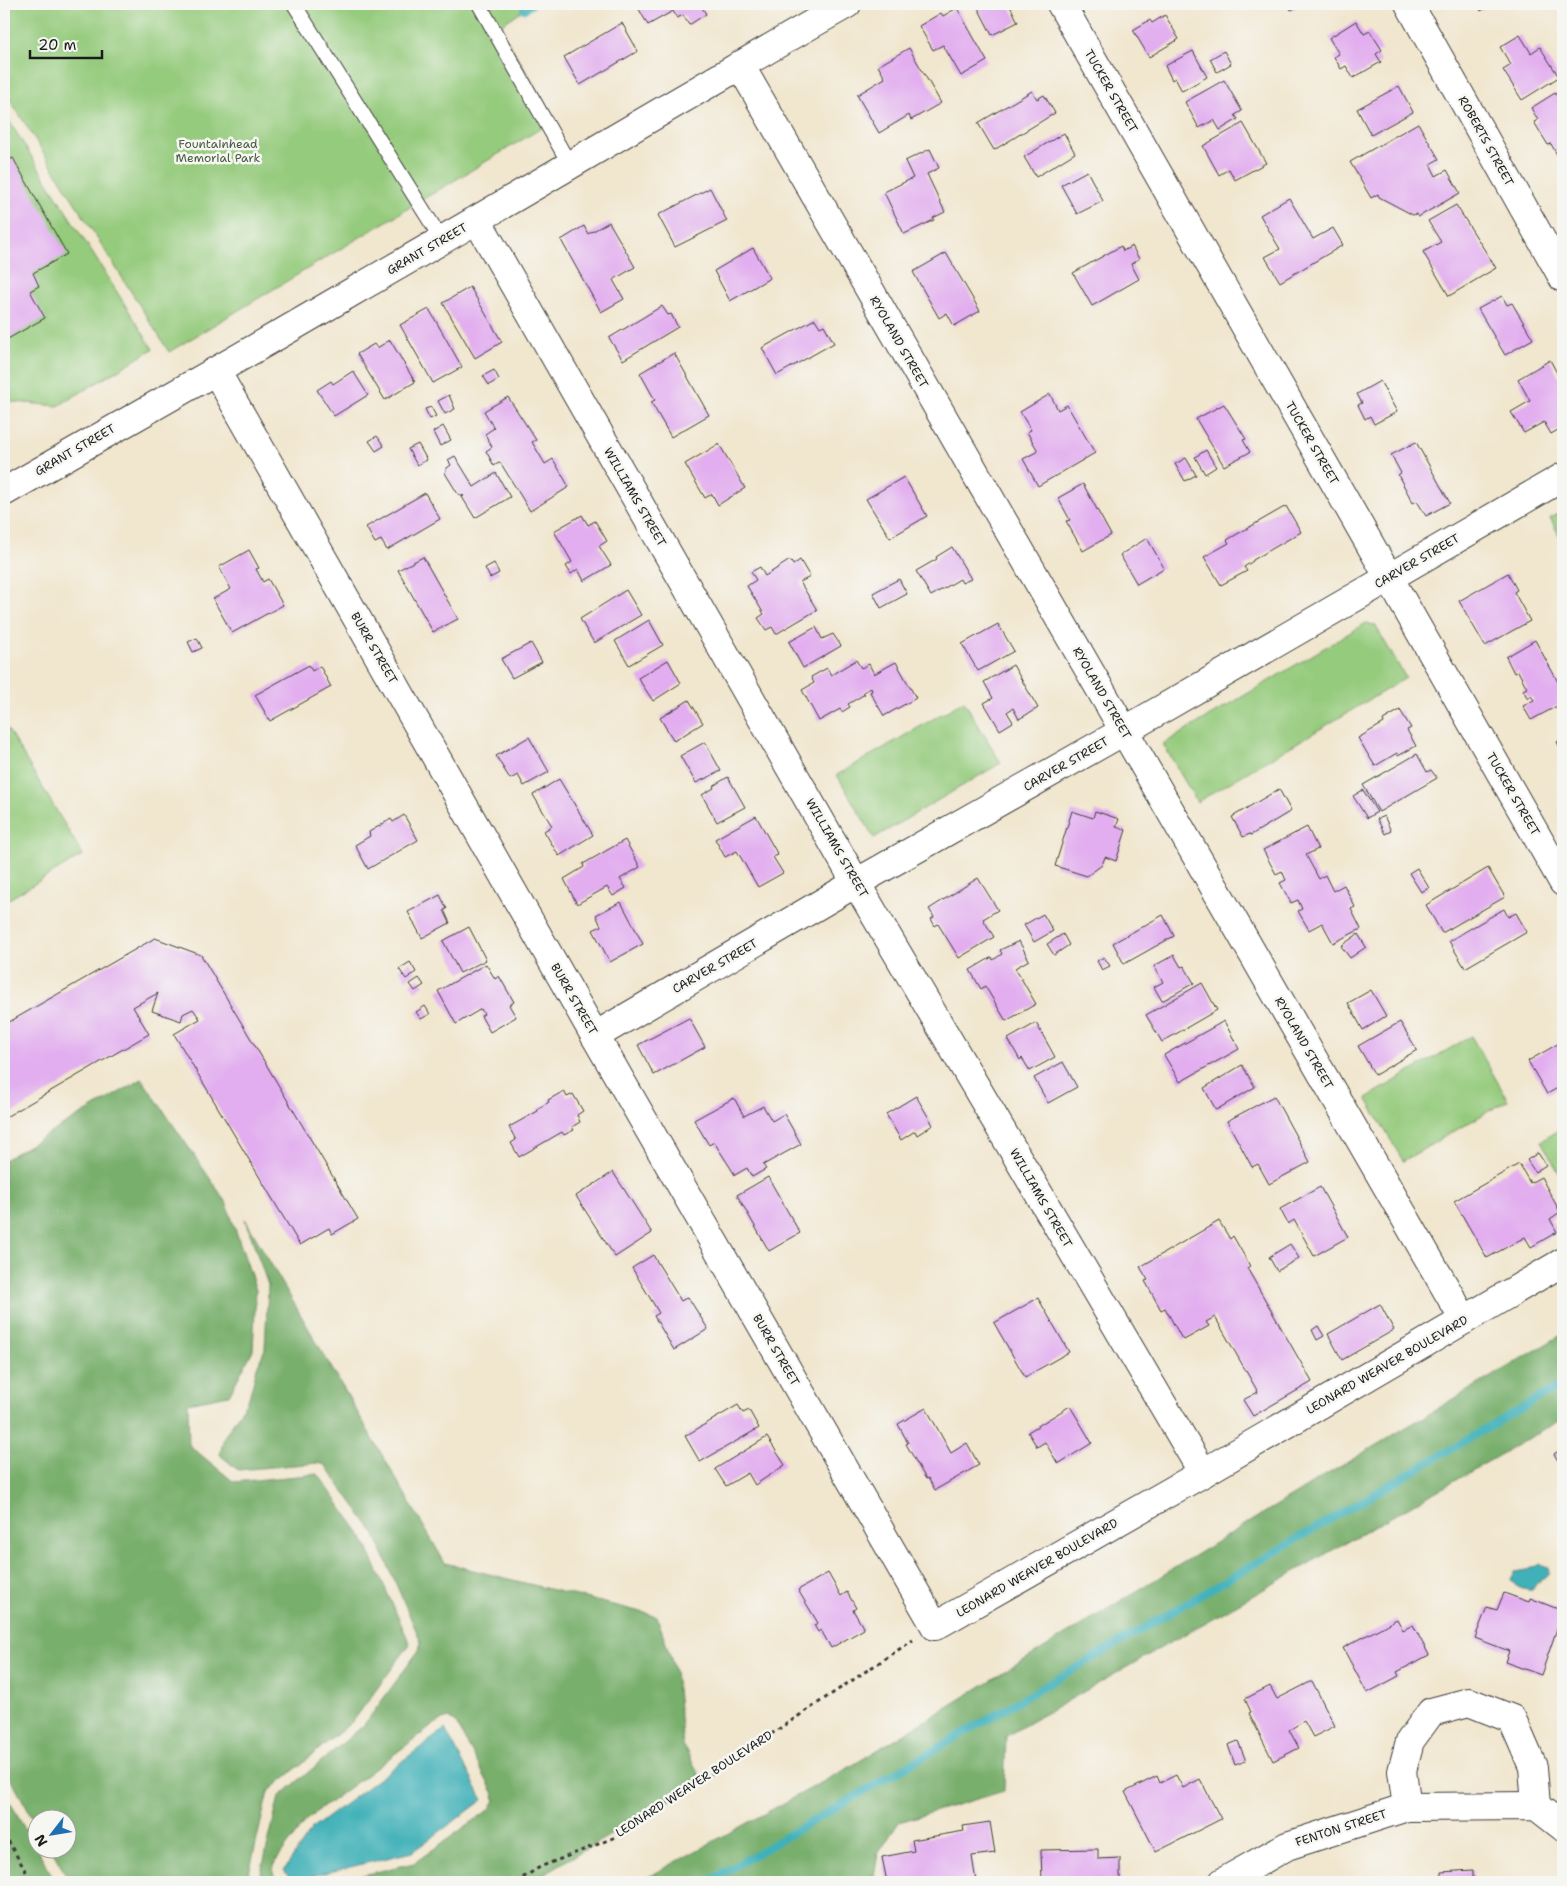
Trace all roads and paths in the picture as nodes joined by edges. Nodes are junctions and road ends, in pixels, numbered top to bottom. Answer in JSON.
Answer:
{"nodes":[{"id":1,"x":294,"y":4,"type":"edge"},
{"id":2,"x":479,"y":4,"type":"edge"},
{"id":3,"x":847,"y":4,"type":"edge"},
{"id":4,"x":1061,"y":4,"type":"edge"},
{"id":5,"x":1409,"y":4,"type":"edge"},
{"id":6,"x":740,"y":64,"type":"junction"},
{"id":7,"x":570,"y":165,"type":"junction"},
{"id":8,"x":477,"y":220,"type":"junction"},
{"id":9,"x":442,"y":240,"type":"junction"},
{"id":10,"x":1563,"y":278,"type":"edge"},
{"id":11,"x":216,"y":371,"type":"junction"},
{"id":12,"x":1563,"y":477,"type":"edge"},
{"id":13,"x":4,"y":492,"type":"edge"},
{"id":14,"x":1389,"y":577,"type":"junction"},
{"id":15,"x":1124,"y":731,"type":"junction"},
{"id":16,"x":1563,"y":882,"type":"edge"},
{"id":17,"x":856,"y":883,"type":"junction"},
{"id":18,"x":595,"y":1036,"type":"junction"},
{"id":19,"x":1563,"y":1262,"type":"edge"},
{"id":20,"x":1464,"y":1320,"type":"junction"},
{"id":21,"x":1203,"y":1473,"type":"junction"},
{"id":22,"x":935,"y":1626,"type":"junction"},
{"id":23,"x":1536,"y":1806,"type":"junction"},
{"id":24,"x":1407,"y":1807,"type":"junction"},
{"id":25,"x":1563,"y":1827,"type":"edge"},
{"id":26,"x":4,"y":1834,"type":"edge"},
{"id":27,"x":32,"y":1882,"type":"edge"},
{"id":28,"x":516,"y":1882,"type":"edge"},
{"id":29,"x":1223,"y":1882,"type":"edge"}],
"edges":[{"from":1,"to":9,"type":"lane"},
{"from":2,"to":7,"type":"lane"},
{"from":3,"to":6,"type":"street","name":"GRANT STREET"},
{"from":4,"to":14,"type":"street","name":"TUCKER STREET"},
{"from":5,"to":10,"type":"street","name":"ROBERTS STREET"},
{"from":6,"to":7,"type":"street","name":"GRANT STREET"},
{"from":6,"to":15,"type":"street","name":"RYOLAND STREET"},
{"from":7,"to":8,"type":"street","name":"GRANT STREET"},
{"from":8,"to":9,"type":"street","name":"GRANT STREET"},
{"from":8,"to":17,"type":"street","name":"WILLIAMS STREET"},
{"from":9,"to":11,"type":"street","name":"GRANT STREET"},
{"from":11,"to":13,"type":"street","name":"GRANT STREET"},
{"from":11,"to":18,"type":"street","name":"BURR STREET"},
{"from":12,"to":14,"type":"street","name":"CARVER STREET"},
{"from":14,"to":15,"type":"street","name":"CARVER STREET"},
{"from":14,"to":16,"type":"street","name":"TUCKER STREET"},
{"from":15,"to":17,"type":"street","name":"CARVER STREET"},
{"from":15,"to":20,"type":"street","name":"RYOLAND STREET"},
{"from":17,"to":18,"type":"street","name":"CARVER STREET"},
{"from":17,"to":21,"type":"street","name":"WILLIAMS STREET"},
{"from":18,"to":22,"type":"street","name":"BURR STREET"},
{"from":19,"to":20,"type":"street","name":"LEONARD WEAVER BOULEVARD"},
{"from":20,"to":21,"type":"street","name":"LEONARD WEAVER BOULEVARD"},
{"from":21,"to":22,"type":"street","name":"LEONARD WEAVER BOULEVARD"},
{"from":22,"to":28,"type":"path","name":"LEONARD WEAVER BOULEVARD"},
{"from":23,"to":24,"type":"street","name":"FENTON STREET"},
{"from":23,"to":24,"type":"street"},
{"from":23,"to":25,"type":"street"},
{"from":24,"to":29,"type":"street","name":"FENTON STREET"},
{"from":26,"to":27,"type":"path"}]}
